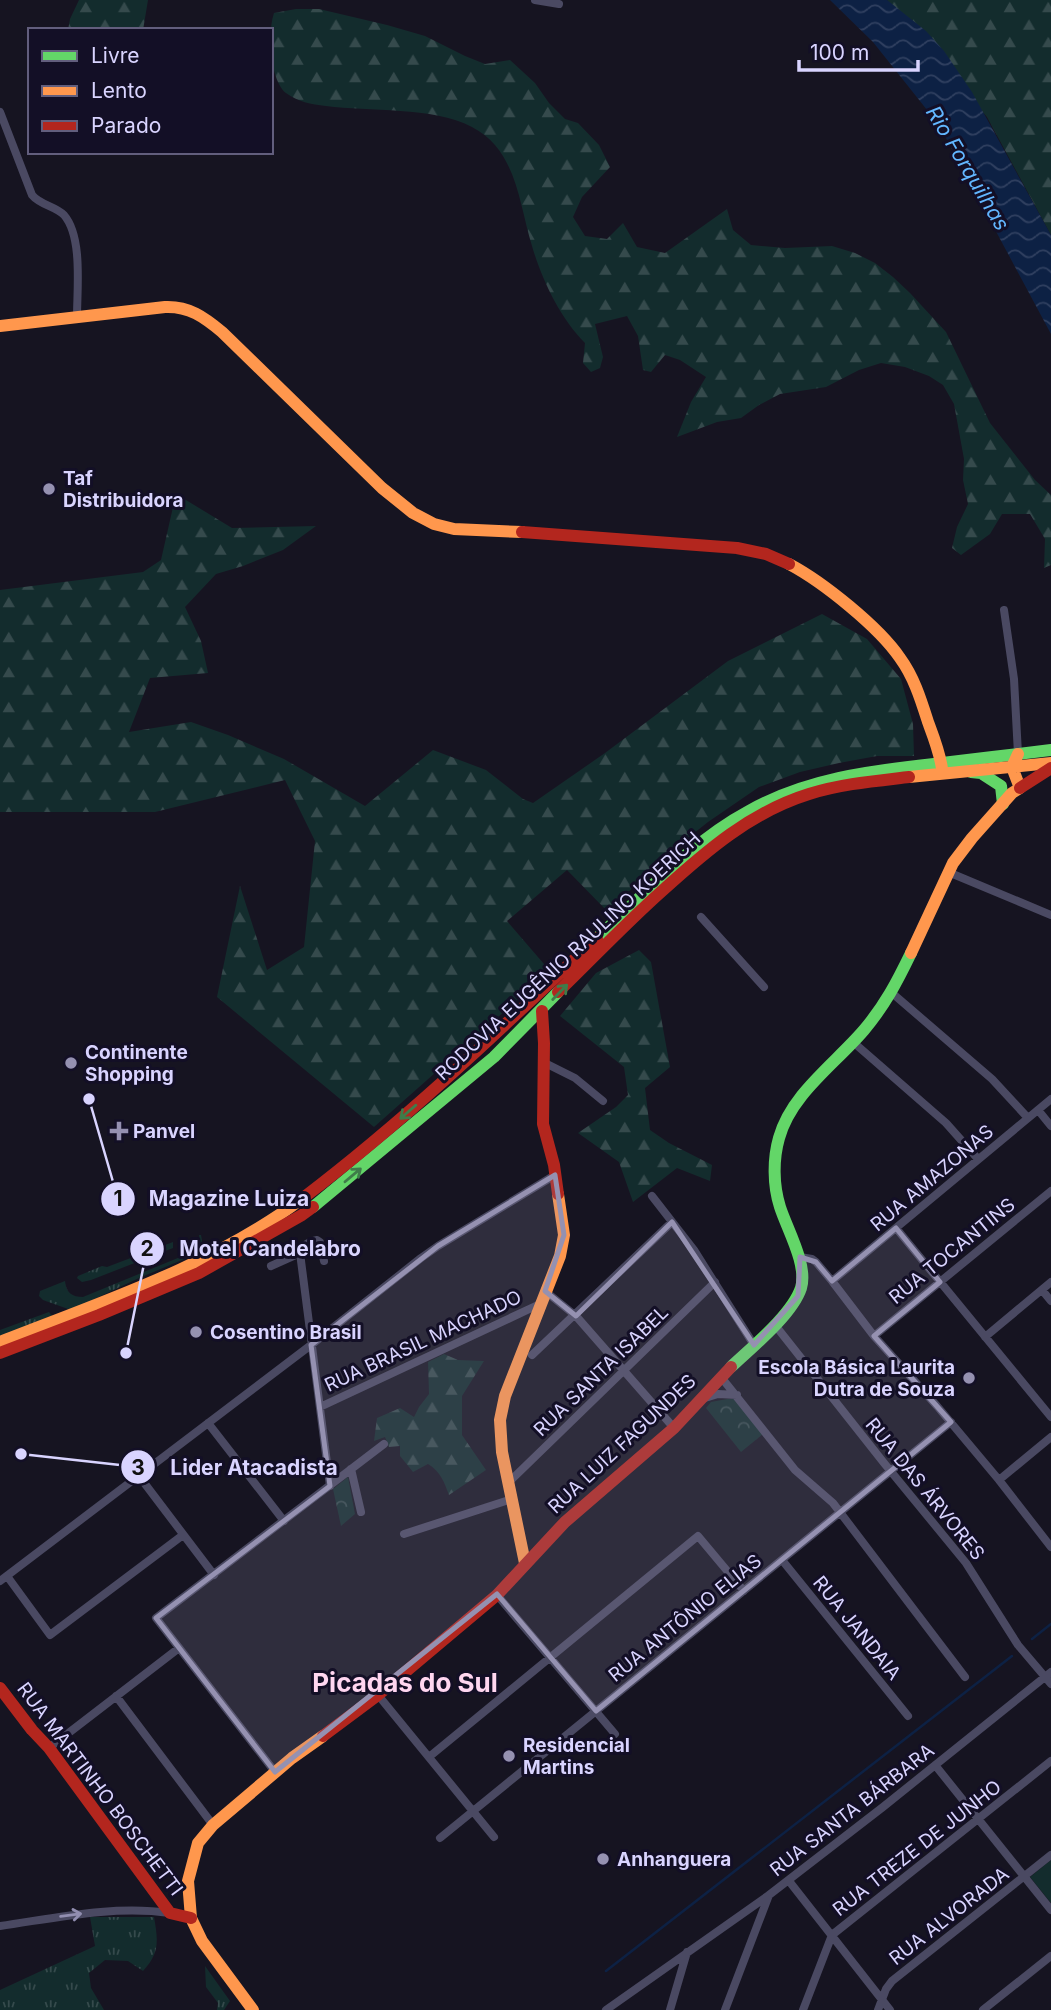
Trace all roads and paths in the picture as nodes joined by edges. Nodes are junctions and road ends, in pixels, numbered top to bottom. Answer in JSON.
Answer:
{"nodes":[{"id":1,"x":535,"y":0,"type":"edge"},
{"id":2,"x":559,"y":4,"type":"dead end"},
{"id":3,"x":0,"y":112,"type":"edge"},
{"id":4,"x":2,"y":126,"type":"edge"},
{"id":5,"x":77,"y":317,"type":"junction"},
{"id":6,"x":0,"y":326,"type":"edge"},
{"id":7,"x":1004,"y":610,"type":"dead end"},
{"id":8,"x":1051,"y":750,"type":"edge"},
{"id":9,"x":1018,"y":754,"type":"junction"},
{"id":10,"x":1051,"y":766,"type":"edge"},
{"id":11,"x":1007,"y":767,"type":"junction"},
{"id":12,"x":942,"y":768,"type":"junction"},
{"id":13,"x":963,"y":771,"type":"junction"},
{"id":14,"x":1011,"y":789,"type":"junction"},
{"id":15,"x":948,"y":872,"type":"junction"},
{"id":16,"x":1051,"y":915,"type":"edge"},
{"id":17,"x":701,"y":916,"type":"dead end"},
{"id":18,"x":764,"y":987,"type":"dead end"},
{"id":19,"x":892,"y":993,"type":"junction"},
{"id":20,"x":542,"y":1011,"type":"junction"},
{"id":21,"x":853,"y":1042,"type":"junction"},
{"id":22,"x":543,"y":1062,"type":"junction"},
{"id":23,"x":1051,"y":1099,"type":"edge"},
{"id":24,"x":603,"y":1101,"type":"dead end"},
{"id":25,"x":1038,"y":1110,"type":"junction"},
{"id":26,"x":1028,"y":1118,"type":"junction"},
{"id":27,"x":1051,"y":1126,"type":"edge"},
{"id":28,"x":978,"y":1159,"type":"junction"},
{"id":29,"x":555,"y":1175,"type":"junction"},
{"id":30,"x":1051,"y":1191,"type":"edge"},
{"id":31,"x":652,"y":1196,"type":"dead end"},
{"id":32,"x":672,"y":1222,"type":"junction"},
{"id":33,"x":896,"y":1228,"type":"junction"},
{"id":34,"x":300,"y":1253,"type":"junction"},
{"id":35,"x":800,"y":1257,"type":"junction"},
{"id":36,"x":324,"y":1261,"type":"dead end"},
{"id":37,"x":271,"y":1266,"type":"dead end"},
{"id":38,"x":832,"y":1281,"type":"junction"},
{"id":39,"x":715,"y":1282,"type":"junction"},
{"id":40,"x":940,"y":1282,"type":"junction"},
{"id":41,"x":1051,"y":1283,"type":"edge"},
{"id":42,"x":1042,"y":1290,"type":"junction"},
{"id":43,"x":545,"y":1291,"type":"junction"},
{"id":44,"x":1051,"y":1301,"type":"edge"},
{"id":45,"x":540,"y":1304,"type":"junction"},
{"id":46,"x":576,"y":1315,"type":"junction"},
{"id":47,"x":775,"y":1325,"type":"junction"},
{"id":48,"x":874,"y":1336,"type":"junction"},
{"id":49,"x":985,"y":1337,"type":"junction"},
{"id":50,"x":0,"y":1342,"type":"edge"},
{"id":51,"x":312,"y":1345,"type":"junction"},
{"id":52,"x":754,"y":1345,"type":"junction"},
{"id":53,"x":0,"y":1353,"type":"edge"},
{"id":54,"x":532,"y":1355,"type":"dead end"},
{"id":55,"x":623,"y":1370,"type":"junction"},
{"id":56,"x":722,"y":1377,"type":"junction"},
{"id":57,"x":737,"y":1395,"type":"junction"},
{"id":58,"x":702,"y":1399,"type":"junction"},
{"id":59,"x":320,"y":1407,"type":"junction"},
{"id":60,"x":1051,"y":1417,"type":"edge"},
{"id":61,"x":951,"y":1422,"type":"junction"},
{"id":62,"x":208,"y":1423,"type":"junction"},
{"id":63,"x":674,"y":1428,"type":"junction"},
{"id":64,"x":1051,"y":1437,"type":"edge"},
{"id":65,"x":384,"y":1444,"type":"dead end"},
{"id":66,"x":351,"y":1469,"type":"junction"},
{"id":67,"x":891,"y":1471,"type":"junction"},
{"id":68,"x":139,"y":1476,"type":"junction"},
{"id":69,"x":999,"y":1480,"type":"junction"},
{"id":70,"x":509,"y":1482,"type":"junction"},
{"id":71,"x":330,"y":1486,"type":"junction"},
{"id":72,"x":512,"y":1499,"type":"junction"},
{"id":73,"x":361,"y":1512,"type":"dead end"},
{"id":74,"x":839,"y":1514,"type":"junction"},
{"id":75,"x":284,"y":1521,"type":"junction"},
{"id":76,"x":404,"y":1534,"type":"dead end"},
{"id":77,"x":183,"y":1535,"type":"junction"},
{"id":78,"x":1051,"y":1547,"type":"edge"},
{"id":79,"x":782,"y":1560,"type":"junction"},
{"id":80,"x":525,"y":1563,"type":"junction"},
{"id":81,"x":214,"y":1575,"type":"junction"},
{"id":82,"x":3,"y":1579,"type":"edge"},
{"id":83,"x":744,"y":1591,"type":"junction"},
{"id":84,"x":497,"y":1595,"type":"junction"},
{"id":85,"x":179,"y":1648,"type":"junction"},
{"id":86,"x":551,"y":1657,"type":"junction"},
{"id":87,"x":965,"y":1677,"type":"dead end"},
{"id":88,"x":1049,"y":1677,"type":"edge"},
{"id":89,"x":0,"y":1688,"type":"edge"},
{"id":90,"x":378,"y":1695,"type":"junction"},
{"id":91,"x":116,"y":1696,"type":"junction"},
{"id":92,"x":596,"y":1711,"type":"junction"},
{"id":93,"x":908,"y":1716,"type":"dead end"},
{"id":94,"x":615,"y":1734,"type":"dead end"},
{"id":95,"x":50,"y":1748,"type":"junction"},
{"id":96,"x":429,"y":1757,"type":"junction"},
{"id":97,"x":1051,"y":1761,"type":"edge"},
{"id":98,"x":935,"y":1765,"type":"junction"},
{"id":99,"x":275,"y":1772,"type":"junction"},
{"id":100,"x":473,"y":1811,"type":"junction"},
{"id":101,"x":978,"y":1819,"type":"junction"},
{"id":102,"x":213,"y":1825,"type":"junction"},
{"id":103,"x":494,"y":1837,"type":"dead end"},
{"id":104,"x":440,"y":1838,"type":"dead end"},
{"id":105,"x":1051,"y":1855,"type":"edge"},
{"id":106,"x":1024,"y":1876,"type":"junction"},
{"id":107,"x":789,"y":1881,"type":"junction"},
{"id":108,"x":769,"y":1895,"type":"junction"},
{"id":109,"x":1051,"y":1910,"type":"edge"},
{"id":110,"x":170,"y":1913,"type":"junction"},
{"id":111,"x":191,"y":1918,"type":"junction"},
{"id":112,"x":0,"y":1926,"type":"edge"},
{"id":113,"x":832,"y":1935,"type":"junction"},
{"id":114,"x":687,"y":1952,"type":"junction"},
{"id":115,"x":1051,"y":1956,"type":"edge"},
{"id":116,"x":621,"y":1999,"type":"junction"},
{"id":117,"x":882,"y":1999,"type":"junction"},
{"id":118,"x":253,"y":2010,"type":"edge"},
{"id":119,"x":606,"y":2010,"type":"edge"},
{"id":120,"x":618,"y":2010,"type":"edge"},
{"id":121,"x":670,"y":2010,"type":"edge"},
{"id":122,"x":725,"y":2010,"type":"edge"},
{"id":123,"x":803,"y":2010,"type":"edge"},
{"id":124,"x":878,"y":2010,"type":"edge"},
{"id":125,"x":890,"y":2010,"type":"edge"},
{"id":126,"x":983,"y":2010,"type":"edge"}],
"edges":[{"from":1,"to":2,"type":"street"},
{"from":3,"to":4,"type":"street"},
{"from":4,"to":5,"type":"street"},
{"from":5,"to":6,"type":"main road"},
{"from":5,"to":12,"type":"main road"},
{"from":7,"to":9,"type":"street"},
{"from":8,"to":9,"type":"main road","name":"RODOVIA EUGÊNIO RAULINO KOERICH"},
{"from":9,"to":11,"type":"main road"},
{"from":9,"to":12,"type":"main road","name":"RODOVIA EUGÊNIO RAULINO KOERICH"},
{"from":10,"to":11,"type":"main road","name":"RODOVIA EUGÊNIO RAULINO KOERICH"},
{"from":10,"to":14,"type":"main road"},
{"from":11,"to":13,"type":"main road","name":"RODOVIA EUGÊNIO RAULINO KOERICH"},
{"from":11,"to":14,"type":"main road"},
{"from":11,"to":14,"type":"main road"},
{"from":12,"to":13,"type":"main road","name":"RODOVIA EUGÊNIO RAULINO KOERICH"},
{"from":20,"to":12,"type":"main road","name":"RODOVIA EUGÊNIO RAULINO KOERICH","one_way":true},
{"from":12,"to":50,"type":"main road","name":"RODOVIA EUGÊNIO RAULINO KOERICH","one_way":true},
{"from":13,"to":14,"type":"main road"},
{"from":14,"to":15,"type":"main road","name":"RUA LUIZ FAGUNDES"},
{"from":15,"to":16,"type":"street"},
{"from":15,"to":19,"type":"main road","name":"RUA LUIZ FAGUNDES"},
{"from":17,"to":18,"type":"street"},
{"from":19,"to":21,"type":"main road","name":"RUA LUIZ FAGUNDES"},
{"from":19,"to":26,"type":"street"},
{"from":20,"to":22,"type":"main road"},
{"from":53,"to":20,"type":"main road","name":"RODOVIA EUGÊNIO RAULINO KOERICH","one_way":true},
{"from":21,"to":28,"type":"street"},
{"from":21,"to":35,"type":"main road","name":"RUA LUIZ FAGUNDES"},
{"from":22,"to":24,"type":"street"},
{"from":22,"to":29,"type":"main road"},
{"from":23,"to":25,"type":"street","name":"RUA AMAZONAS"},
{"from":25,"to":26,"type":"street","name":"RUA AMAZONAS"},
{"from":25,"to":27,"type":"street"},
{"from":26,"to":28,"type":"street","name":"RUA AMAZONAS"},
{"from":28,"to":33,"type":"street","name":"RUA AMAZONAS"},
{"from":29,"to":43,"type":"main road"},
{"from":29,"to":51,"type":"street"},
{"from":30,"to":40,"type":"street","name":"RUA TOCANTINS"},
{"from":31,"to":32,"type":"street"},
{"from":32,"to":39,"type":"street"},
{"from":32,"to":46,"type":"street"},
{"from":33,"to":38,"type":"street","name":"RUA AMAZONAS"},
{"from":33,"to":40,"type":"street"},
{"from":34,"to":36,"type":"street"},
{"from":34,"to":37,"type":"street"},
{"from":34,"to":51,"type":"street"},
{"from":35,"to":38,"type":"street"},
{"from":35,"to":47,"type":"main road","name":"RUA LUIZ FAGUNDES"},
{"from":38,"to":48,"type":"street"},
{"from":39,"to":52,"type":"street"},
{"from":39,"to":55,"type":"street","name":"RUA SANTA ISABEL"},
{"from":40,"to":48,"type":"street","name":"RUA TOCANTINS"},
{"from":40,"to":49,"type":"street"},
{"from":41,"to":42,"type":"street"},
{"from":42,"to":44,"type":"street"},
{"from":42,"to":49,"type":"street"},
{"from":43,"to":45,"type":"main road"},
{"from":43,"to":46,"type":"street"},
{"from":45,"to":59,"type":"street","name":"RUA BRASIL MACHADO"},
{"from":45,"to":70,"type":"main road"},
{"from":46,"to":54,"type":"street"},
{"from":46,"to":55,"type":"street"},
{"from":47,"to":52,"type":"main road","name":"RUA LUIZ FAGUNDES"},
{"from":47,"to":67,"type":"street","name":"RUA DAS ÁRVORES"},
{"from":48,"to":61,"type":"street"},
{"from":49,"to":60,"type":"street"},
{"from":51,"to":59,"type":"street"},
{"from":51,"to":62,"type":"street"},
{"from":52,"to":56,"type":"main road","name":"RUA LUIZ FAGUNDES"},
{"from":55,"to":63,"type":"street"},
{"from":55,"to":70,"type":"street","name":"RUA SANTA ISABEL"},
{"from":56,"to":57,"type":"street"},
{"from":56,"to":58,"type":"main road","name":"RUA LUIZ FAGUNDES"},
{"from":57,"to":58,"type":"street"},
{"from":57,"to":74,"type":"street"},
{"from":58,"to":63,"type":"main road","name":"RUA LUIZ FAGUNDES"},
{"from":59,"to":71,"type":"street"},
{"from":61,"to":67,"type":"street","name":"RUA ANTÔNIO ELIAS"},
{"from":61,"to":69,"type":"street"},
{"from":62,"to":68,"type":"street"},
{"from":62,"to":75,"type":"street"},
{"from":63,"to":80,"type":"main road","name":"RUA LUIZ FAGUNDES"},
{"from":64,"to":69,"type":"street"},
{"from":65,"to":66,"type":"street"},
{"from":66,"to":71,"type":"street"},
{"from":66,"to":73,"type":"street"},
{"from":67,"to":74,"type":"street","name":"RUA ANTÔNIO ELIAS"},
{"from":67,"to":88,"type":"street","name":"RUA DAS ÁRVORES"},
{"from":68,"to":77,"type":"street"},
{"from":68,"to":82,"type":"street"},
{"from":69,"to":78,"type":"street"},
{"from":70,"to":72,"type":"main road"},
{"from":71,"to":75,"type":"street"},
{"from":72,"to":76,"type":"street"},
{"from":72,"to":80,"type":"main road"},
{"from":74,"to":79,"type":"street","name":"RUA ANTÔNIO ELIAS"},
{"from":74,"to":87,"type":"street"},
{"from":75,"to":81,"type":"street"},
{"from":77,"to":81,"type":"street"},
{"from":77,"to":82,"type":"street"},
{"from":79,"to":83,"type":"street","name":"RUA ANTÔNIO ELIAS"},
{"from":79,"to":93,"type":"street","name":"RUA JANDAIA"},
{"from":80,"to":84,"type":"main road","name":"RUA LUIZ FAGUNDES"},
{"from":81,"to":85,"type":"street"},
{"from":83,"to":86,"type":"street"},
{"from":83,"to":92,"type":"street","name":"RUA ANTÔNIO ELIAS"},
{"from":84,"to":86,"type":"street"},
{"from":84,"to":90,"type":"main road","name":"RUA LUIZ FAGUNDES"},
{"from":85,"to":91,"type":"street"},
{"from":85,"to":99,"type":"street"},
{"from":86,"to":92,"type":"street"},
{"from":86,"to":96,"type":"street"},
{"from":88,"to":98,"type":"street","name":"RUA SANTA BÁRBARA"},
{"from":89,"to":95,"type":"main road","name":"RUA MARTINHO BOSCHETTI"},
{"from":90,"to":96,"type":"street"},
{"from":90,"to":99,"type":"main road","name":"RUA LUIZ FAGUNDES"},
{"from":91,"to":95,"type":"street"},
{"from":91,"to":102,"type":"street"},
{"from":92,"to":94,"type":"street"},
{"from":92,"to":100,"type":"street","name":"RUA ANTÔNIO ELIAS"},
{"from":95,"to":110,"type":"main road","name":"RUA MARTINHO BOSCHETTI"},
{"from":96,"to":100,"type":"street"},
{"from":97,"to":101,"type":"street","name":"RUA TREZE DE JUNHO"},
{"from":98,"to":101,"type":"street"},
{"from":98,"to":107,"type":"street","name":"RUA SANTA BÁRBARA"},
{"from":99,"to":102,"type":"main road","name":"RUA LUIZ FAGUNDES"},
{"from":100,"to":103,"type":"street"},
{"from":100,"to":104,"type":"street","name":"RUA ANTÔNIO ELIAS"},
{"from":101,"to":106,"type":"street"},
{"from":101,"to":113,"type":"street","name":"RUA TREZE DE JUNHO"},
{"from":102,"to":111,"type":"main road","name":"RUA LUIZ FAGUNDES"},
{"from":105,"to":106,"type":"street","name":"RUA ALVORADA"},
{"from":106,"to":109,"type":"street"},
{"from":106,"to":117,"type":"street","name":"RUA ALVORADA"},
{"from":107,"to":108,"type":"street","name":"RUA SANTA BÁRBARA"},
{"from":107,"to":113,"type":"street"},
{"from":108,"to":114,"type":"street"},
{"from":108,"to":122,"type":"street","name":"RUA SANTA BÁRBARA"},
{"from":110,"to":111,"type":"main road"},
{"from":112,"to":110,"type":"street","one_way":true},
{"from":111,"to":118,"type":"main road","name":"RUA LUIZ FAGUNDES"},
{"from":113,"to":117,"type":"street"},
{"from":113,"to":123,"type":"street","name":"RUA TREZE DE JUNHO"},
{"from":114,"to":116,"type":"street"},
{"from":114,"to":121,"type":"street"},
{"from":115,"to":126,"type":"street"},
{"from":116,"to":119,"type":"street"},
{"from":116,"to":120,"type":"street"},
{"from":117,"to":124,"type":"street","name":"RUA ALVORADA"},
{"from":117,"to":125,"type":"street"}]}
